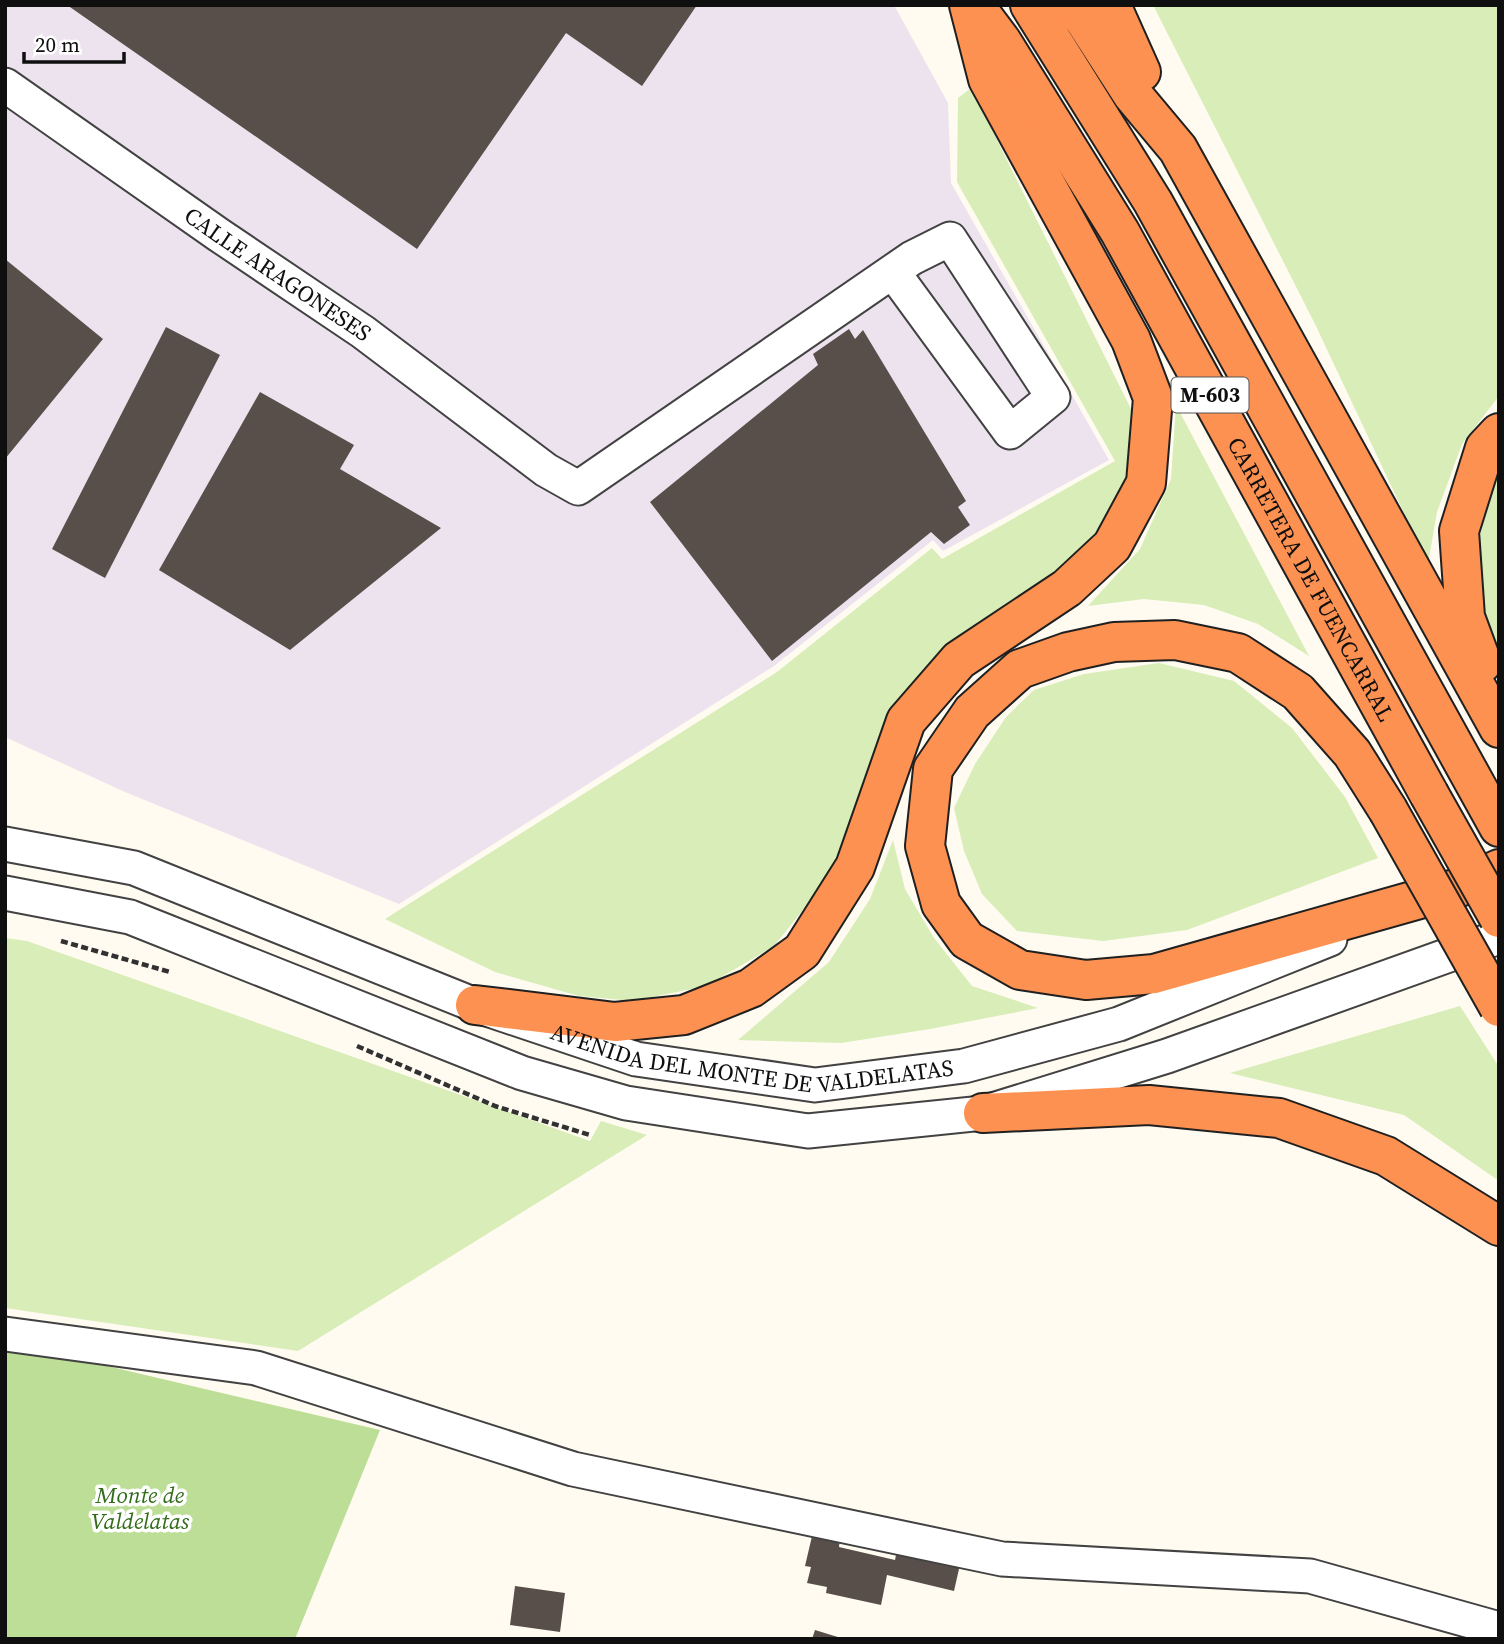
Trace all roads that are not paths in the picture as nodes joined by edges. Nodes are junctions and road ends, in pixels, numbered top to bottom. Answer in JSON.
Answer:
{"nodes":[{"id":1,"x":969,"y":5,"type":"edge"},
{"id":2,"x":975,"y":5,"type":"edge"},
{"id":3,"x":1030,"y":5,"type":"edge"},
{"id":4,"x":1068,"y":5,"type":"edge"},
{"id":5,"x":1111,"y":5,"type":"edge"},
{"id":6,"x":5,"y":85,"type":"edge"},
{"id":7,"x":1178,"y":149,"type":"junction"},
{"id":8,"x":893,"y":272,"type":"junction"},
{"id":9,"x":1499,"y":433,"type":"edge"},
{"id":10,"x":1499,"y":707,"type":"edge"},
{"id":11,"x":1499,"y":728,"type":"edge"},
{"id":12,"x":1499,"y":827,"type":"edge"},
{"id":13,"x":5,"y":844,"type":"edge"},
{"id":14,"x":1499,"y":872,"type":"edge"},
{"id":15,"x":1455,"y":889,"type":"junction"},
{"id":16,"x":5,"y":893,"type":"edge"},
{"id":17,"x":1499,"y":918,"type":"edge"},
{"id":18,"x":1499,"y":937,"type":"edge"},
{"id":19,"x":475,"y":1005,"type":"junction"},
{"id":20,"x":1499,"y":1007,"type":"edge"},
{"id":21,"x":983,"y":1113,"type":"junction"},
{"id":22,"x":1499,"y":1226,"type":"edge"},
{"id":23,"x":5,"y":1334,"type":"edge"},
{"id":24,"x":1499,"y":1629,"type":"edge"}],
"edges":[{"from":1,"to":19,"type":"highway"},
{"from":2,"to":17,"type":"highway","name":"CARRETERA DE FUENCARRAL","number":"M-603","bridge":true},
{"from":3,"to":12,"type":"highway","number":"M-603"},
{"from":4,"to":7,"type":"highway"},
{"from":5,"to":7,"type":"highway"},
{"from":6,"to":8,"type":"street","name":"CALLE ARAGONESES"},
{"from":7,"to":11,"type":"highway"},
{"from":8,"to":8,"type":"street"},
{"from":9,"to":10,"type":"highway"},
{"from":13,"to":19,"type":"street","name":"AVENIDA DEL MONTE DE VALDELATAS"},
{"from":14,"to":15,"type":"highway"},
{"from":15,"to":19,"type":"street","name":"AVENIDA DEL MONTE DE VALDELATAS"},
{"from":15,"to":20,"type":"highway","bridge":true},
{"from":16,"to":21,"type":"street"},
{"from":18,"to":21,"type":"street"},
{"from":21,"to":22,"type":"highway"},
{"from":23,"to":24,"type":"street"}]}
